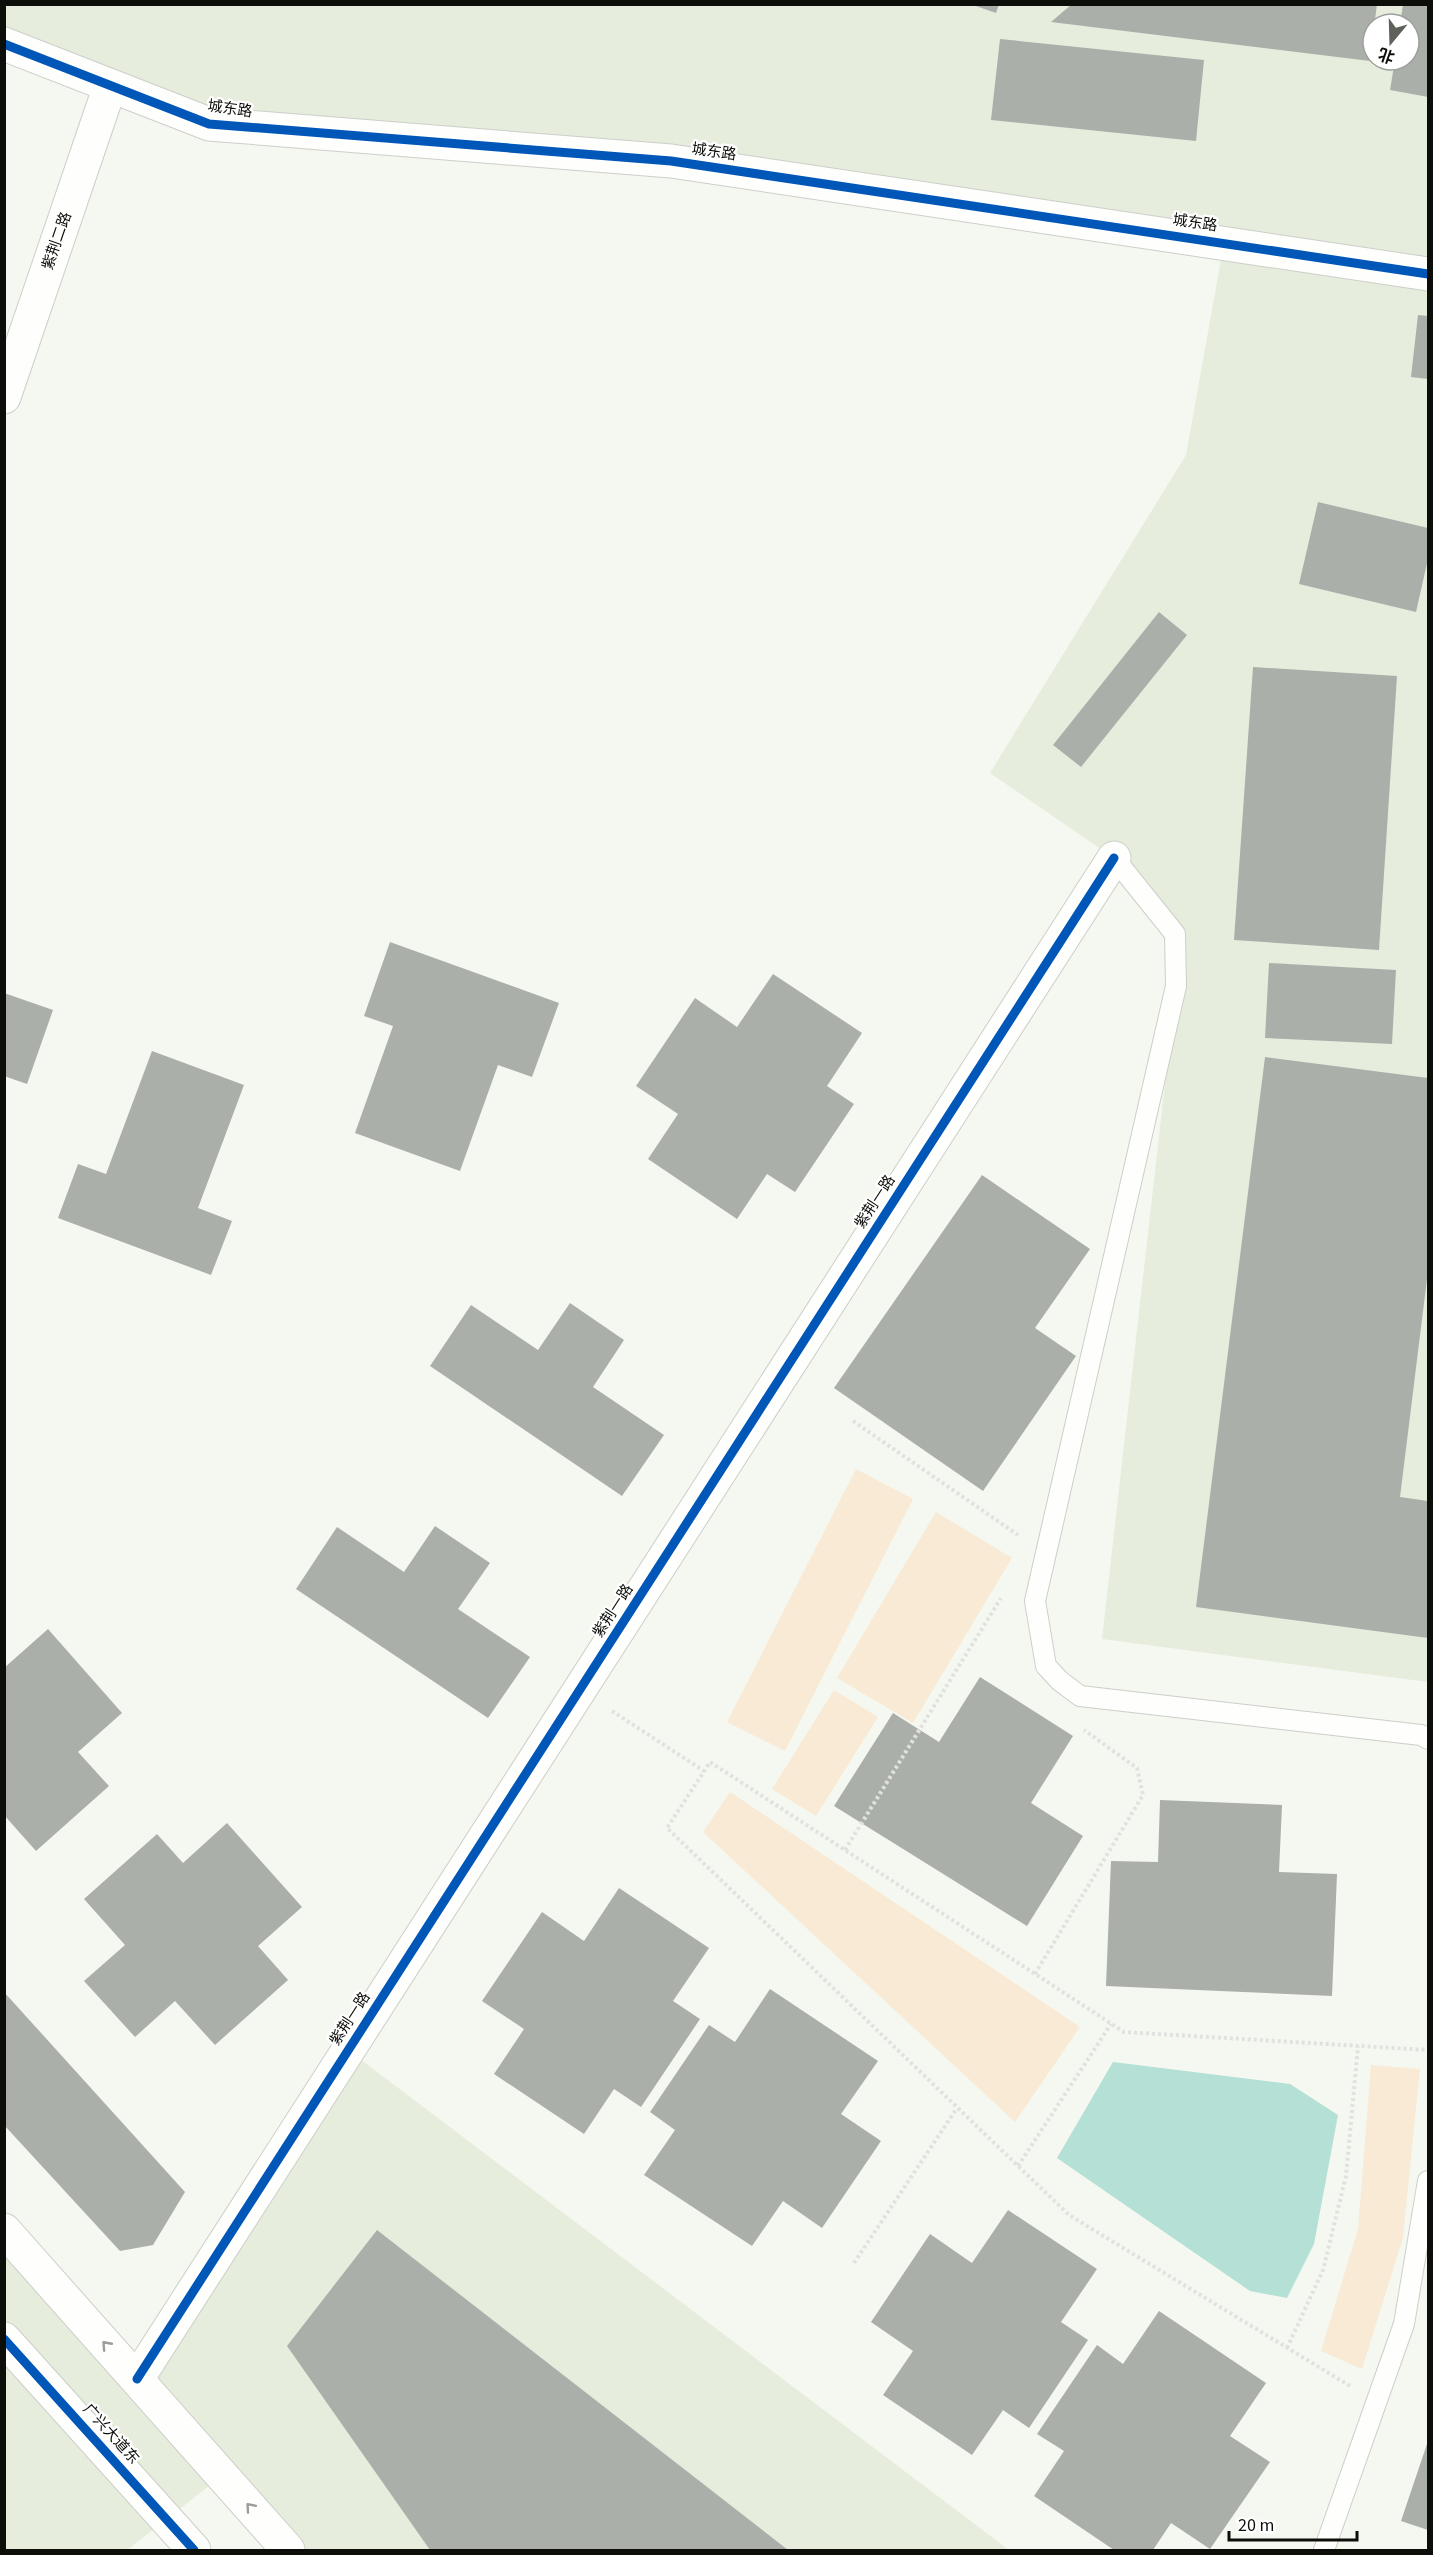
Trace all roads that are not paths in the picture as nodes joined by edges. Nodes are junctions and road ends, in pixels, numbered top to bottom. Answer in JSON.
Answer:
{"nodes":[{"id":1,"x":4,"y":44,"type":"edge"},
{"id":2,"x":110,"y":86,"type":"junction"},
{"id":3,"x":1428,"y":274,"type":"edge"},
{"id":4,"x":4,"y":396,"type":"edge"},
{"id":5,"x":1114,"y":858,"type":"joint"},
{"id":6,"x":1428,"y":1739,"type":"edge"},
{"id":7,"x":1428,"y":2181,"type":"edge"},
{"id":8,"x":4,"y":2230,"type":"edge"},
{"id":9,"x":4,"y":2339,"type":"edge"},
{"id":10,"x":137,"y":2379,"type":"junction"},
{"id":11,"x":194,"y":2550,"type":"edge"},
{"id":12,"x":288,"y":2550,"type":"edge"},
{"id":13,"x":1324,"y":2550,"type":"edge"}],
"edges":[{"from":1,"to":2,"type":"main road","name":"城东路"},
{"from":2,"to":3,"type":"main road","name":"城东路"},
{"from":2,"to":4,"type":"main road","name":"紫荆二路"},
{"from":5,"to":6,"type":"lane"},
{"from":5,"to":10,"type":"main road","name":"紫荆一路"},
{"from":7,"to":13,"type":"lane"},
{"from":10,"to":8,"type":"main road","one_way":true},
{"from":9,"to":11,"type":"main road","name":"广兴大道东"},
{"from":12,"to":10,"type":"main road","one_way":true}]}
